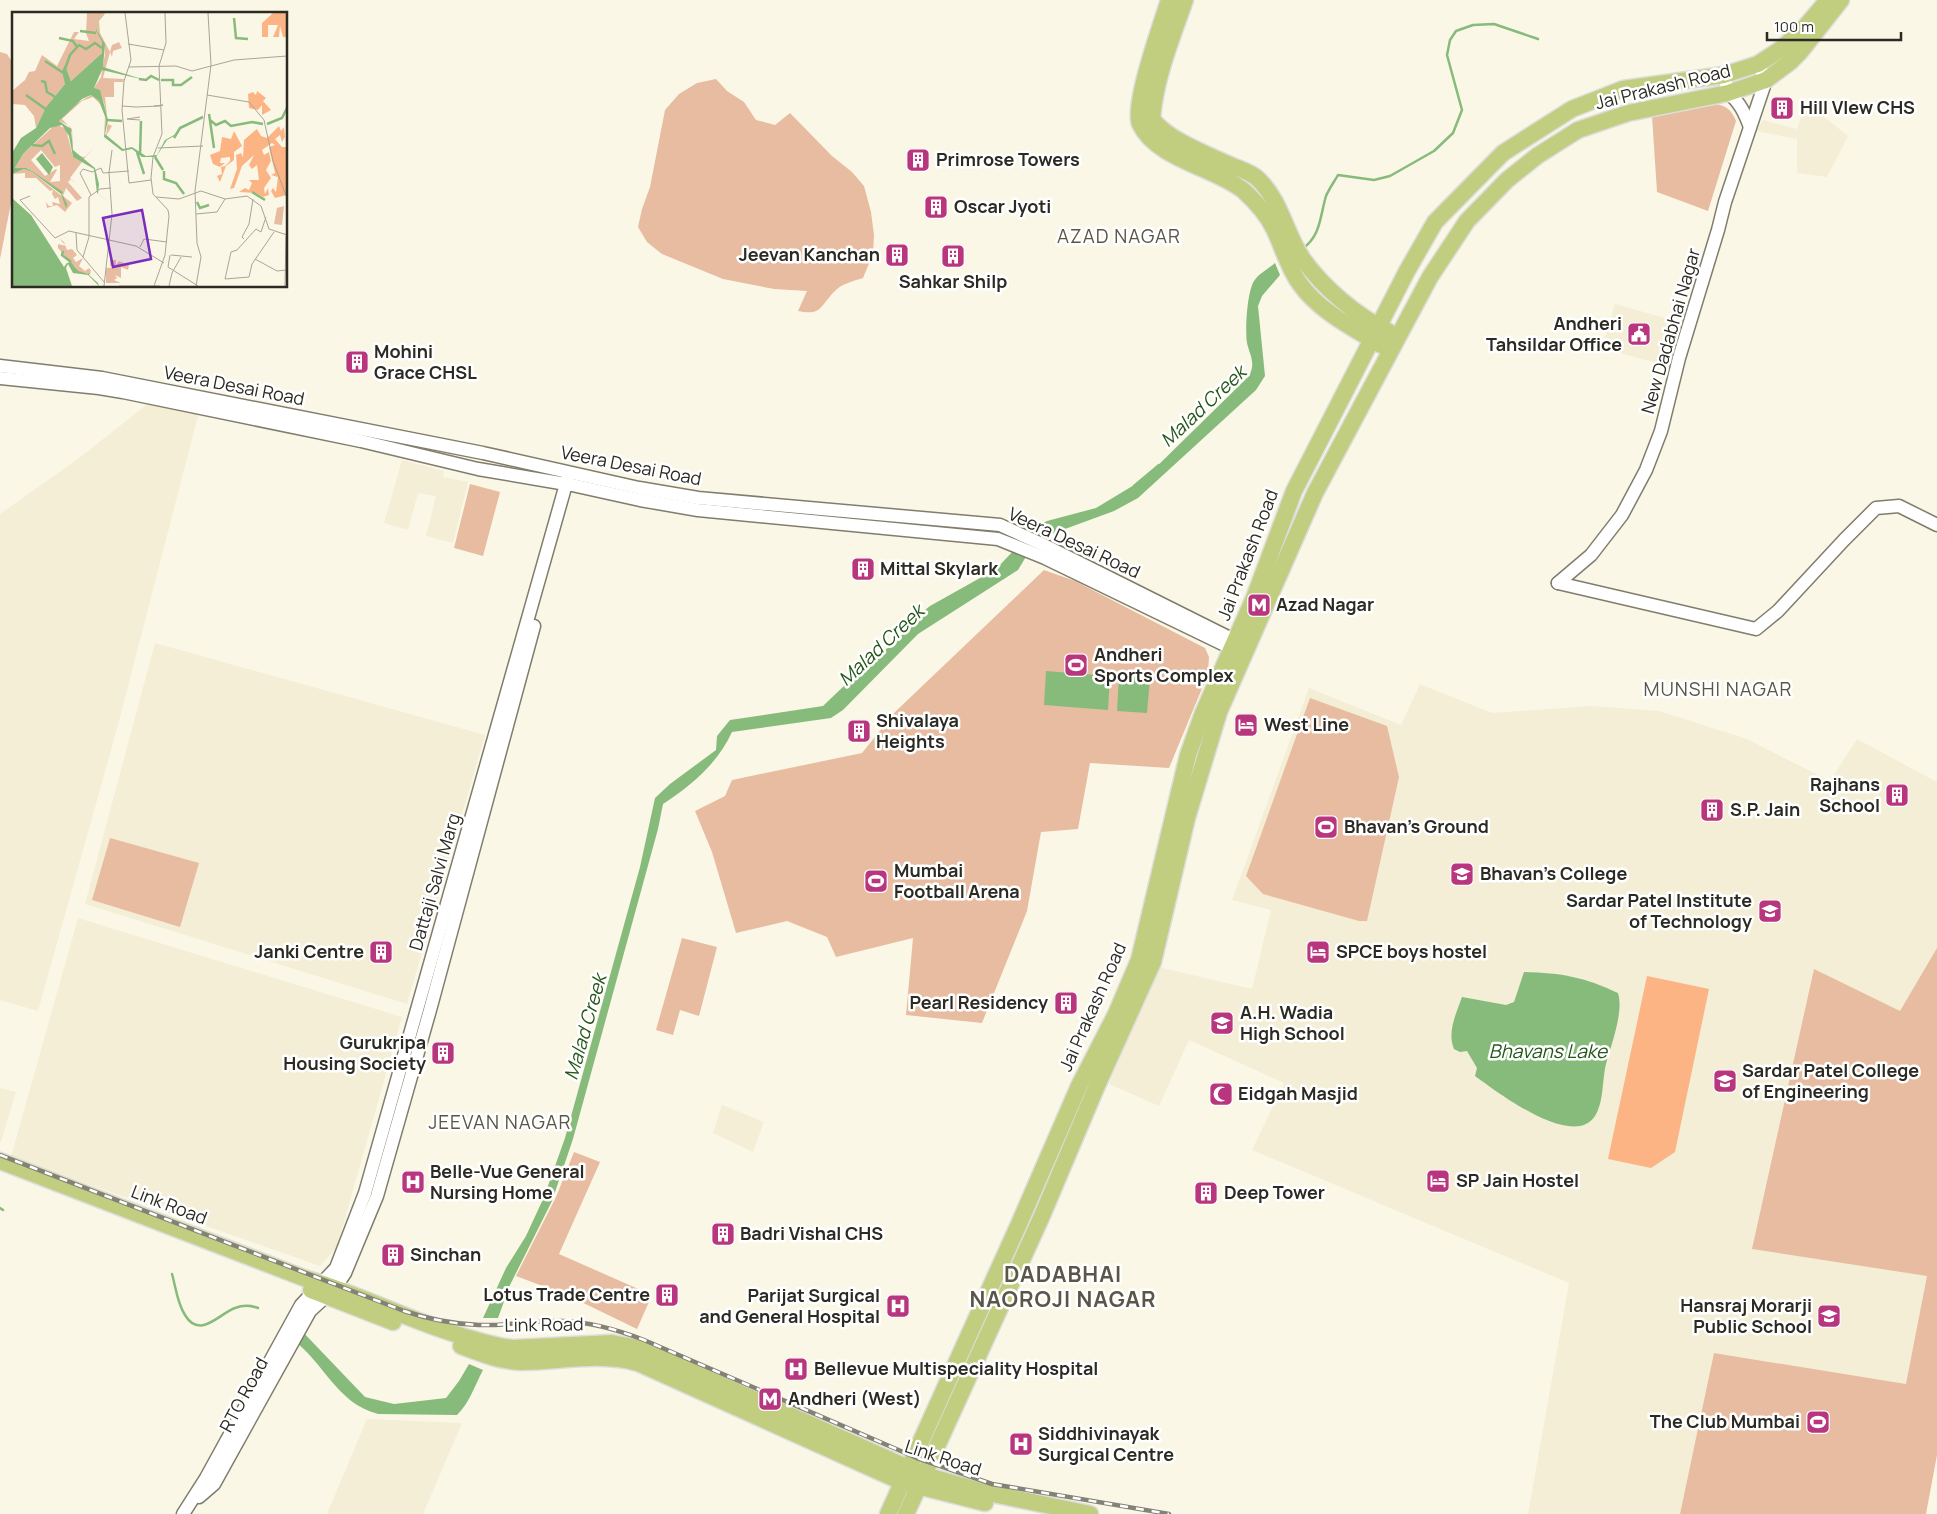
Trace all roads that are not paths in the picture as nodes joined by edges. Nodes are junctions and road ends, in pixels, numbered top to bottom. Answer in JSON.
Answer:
{"nodes":[{"id":1,"x":1169,"y":0,"type":"edge"},
{"id":2,"x":1185,"y":0,"type":"edge"},
{"id":3,"x":1828,"y":0,"type":"edge"},
{"id":4,"x":1841,"y":0,"type":"edge"},
{"id":5,"x":1758,"y":64,"type":"junction"},
{"id":6,"x":1724,"y":75,"type":"junction"},
{"id":7,"x":1766,"y":80,"type":"junction"},
{"id":8,"x":1728,"y":93,"type":"junction"},
{"id":9,"x":1750,"y":127,"type":"junction"},
{"id":10,"x":1280,"y":225,"type":"junction"},
{"id":11,"x":1376,"y":334,"type":"junction"},
{"id":12,"x":1394,"y":344,"type":"junction"},
{"id":13,"x":0,"y":366,"type":"edge"},
{"id":14,"x":0,"y":378,"type":"edge"},
{"id":15,"x":242,"y":410,"type":"junction"},
{"id":16,"x":573,"y":472,"type":"junction"},
{"id":17,"x":569,"y":485,"type":"junction"},
{"id":18,"x":1937,"y":525,"type":"edge"},
{"id":19,"x":1235,"y":645,"type":"junction"},
{"id":20,"x":0,"y":1161,"type":"edge"},
{"id":21,"x":0,"y":1173,"type":"edge"},
{"id":22,"x":324,"y":1289,"type":"junction"},
{"id":23,"x":906,"y":1476,"type":"junction"},
{"id":24,"x":921,"y":1481,"type":"junction"},
{"id":25,"x":186,"y":1510,"type":"edge"},
{"id":26,"x":888,"y":1514,"type":"edge"},
{"id":27,"x":906,"y":1514,"type":"edge"},
{"id":28,"x":1039,"y":1514,"type":"edge"},
{"id":29,"x":1090,"y":1514,"type":"edge"}],
"edges":[{"from":1,"to":10,"type":"main road"},
{"from":2,"to":10,"type":"main road"},
{"from":3,"to":5,"type":"main road","name":"Jai Prakash Road"},
{"from":4,"to":7,"type":"main road","name":"Jai Prakash Road"},
{"from":5,"to":6,"type":"main road","name":"Jai Prakash Road"},
{"from":5,"to":7,"type":"street"},
{"from":6,"to":8,"type":"street"},
{"from":6,"to":11,"type":"main road","name":"Jai Prakash Road"},
{"from":7,"to":8,"type":"main road","name":"Jai Prakash Road"},
{"from":7,"to":9,"type":"street","name":"New Dadabhai Nagar"},
{"from":8,"to":9,"type":"street"},
{"from":8,"to":12,"type":"main road","name":"Jai Prakash Road"},
{"from":9,"to":18,"type":"street","name":"New Dadabhai Nagar"},
{"from":10,"to":11,"type":"main road"},
{"from":11,"to":12,"type":"main road"},
{"from":11,"to":19,"type":"main road","name":"Jai Prakash Road"},
{"from":12,"to":24,"type":"main road","name":"Jai Prakash Road"},
{"from":13,"to":15,"type":"street","name":"Veera Desai Road"},
{"from":14,"to":15,"type":"street"},
{"from":15,"to":16,"type":"street","name":"Veera Desai Road"},
{"from":15,"to":17,"type":"street"},
{"from":16,"to":17,"type":"street","name":"Dattaji Salvi Marg"},
{"from":16,"to":19,"type":"street","name":"Veera Desai Road"},
{"from":17,"to":19,"type":"street"},
{"from":17,"to":22,"type":"street","name":"Dattaji Salvi Marg"},
{"from":19,"to":23,"type":"main road","name":"Jai Prakash Road"},
{"from":20,"to":22,"type":"main road","name":"Link Road"},
{"from":21,"to":22,"type":"main road","name":"Link Road"},
{"from":22,"to":23,"type":"main road","name":"Link Road"},
{"from":22,"to":25,"type":"street","name":"RTO Road"},
{"from":23,"to":24,"type":"main road","name":"Link Road"},
{"from":23,"to":26,"type":"main road","name":"Jai Prakash Road"},
{"from":24,"to":27,"type":"main road","name":"Jai Prakash Road"},
{"from":24,"to":28,"type":"main road","name":"Link Road"},
{"from":24,"to":29,"type":"main road","name":"Link Road"}]}
